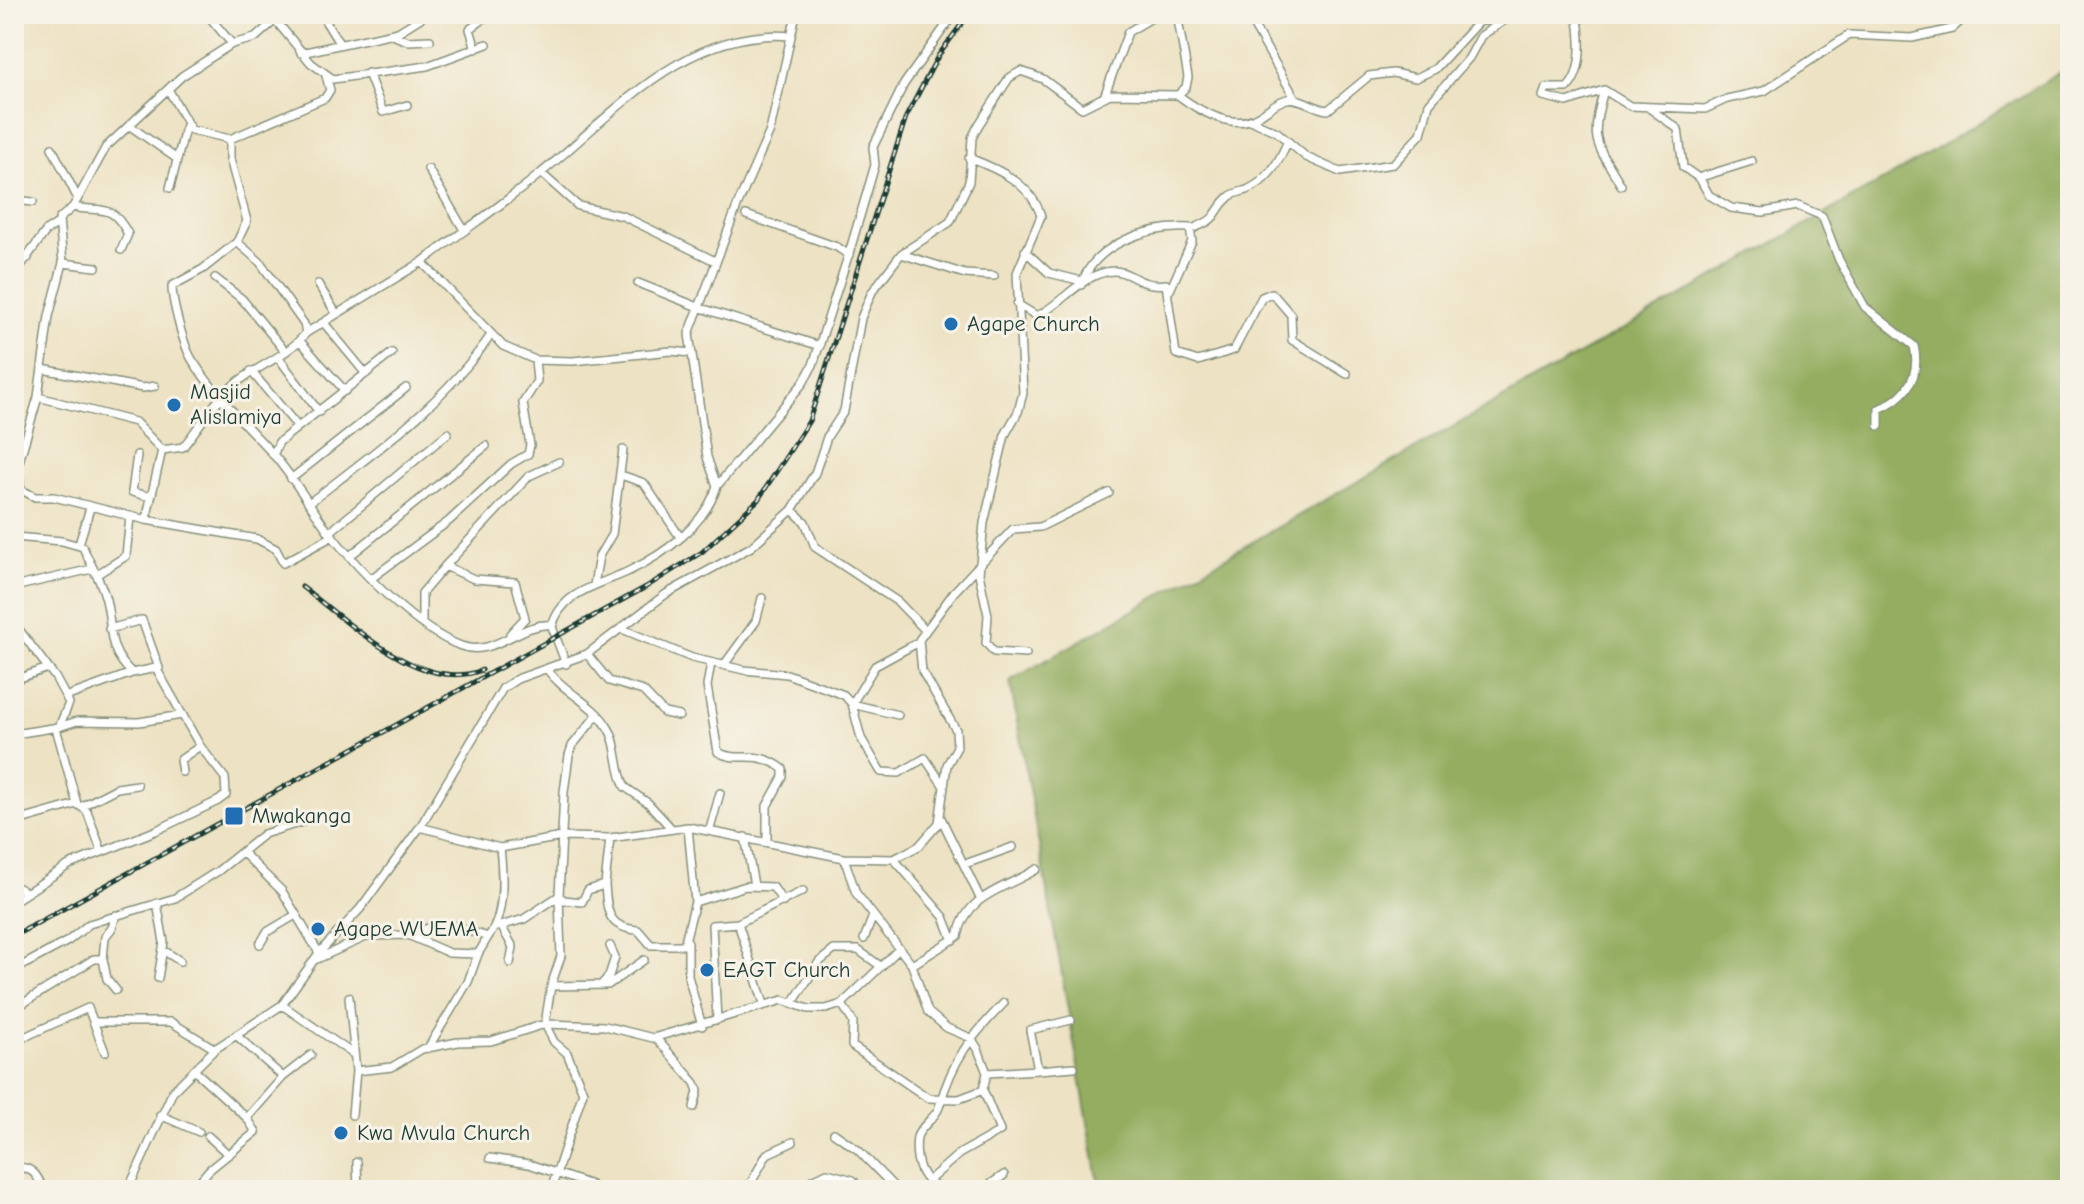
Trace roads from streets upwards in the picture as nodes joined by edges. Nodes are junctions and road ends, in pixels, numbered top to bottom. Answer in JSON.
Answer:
{"nodes":[{"id":1,"x":207,"y":14,"type":"edge"},
{"id":2,"x":321,"y":14,"type":"edge"},
{"id":3,"x":427,"y":14,"type":"edge"},
{"id":4,"x":796,"y":14,"type":"edge"},
{"id":5,"x":954,"y":14,"type":"edge"},
{"id":6,"x":1158,"y":14,"type":"edge"},
{"id":7,"x":1177,"y":14,"type":"edge"},
{"id":8,"x":1247,"y":14,"type":"edge"},
{"id":9,"x":1514,"y":14,"type":"edge"},
{"id":10,"x":1577,"y":14,"type":"edge"},
{"id":11,"x":1968,"y":14,"type":"edge"},
{"id":12,"x":278,"y":17,"type":"edge"},
{"id":13,"x":481,"y":21,"type":"dead end"},
{"id":14,"x":1504,"y":21,"type":"junction"},
{"id":15,"x":390,"y":35,"type":"junction"},
{"id":16,"x":791,"y":36,"type":"junction"},
{"id":17,"x":430,"y":40,"type":"dead end"},
{"id":18,"x":339,"y":43,"type":"junction"},
{"id":19,"x":232,"y":44,"type":"junction"},
{"id":20,"x":487,"y":44,"type":"dead end"},
{"id":21,"x":476,"y":49,"type":"junction"},
{"id":22,"x":301,"y":53,"type":"junction"},
{"id":23,"x":368,"y":73,"type":"junction"},
{"id":24,"x":326,"y":76,"type":"junction"},
{"id":25,"x":168,"y":89,"type":"junction"},
{"id":26,"x":1604,"y":90,"type":"junction"},
{"id":27,"x":1178,"y":95,"type":"junction"},
{"id":28,"x":1104,"y":97,"type":"junction"},
{"id":29,"x":1295,"y":98,"type":"junction"},
{"id":30,"x":407,"y":105,"type":"dead end"},
{"id":31,"x":1647,"y":107,"type":"junction"},
{"id":32,"x":1250,"y":120,"type":"junction"},
{"id":33,"x":186,"y":125,"type":"junction"},
{"id":34,"x":130,"y":126,"type":"junction"},
{"id":35,"x":230,"y":139,"type":"junction"},
{"id":36,"x":1287,"y":143,"type":"junction"},
{"id":37,"x":52,"y":148,"type":"dead end"},
{"id":38,"x":969,"y":158,"type":"junction"},
{"id":39,"x":177,"y":159,"type":"junction"},
{"id":40,"x":1752,"y":161,"type":"dead end"},
{"id":41,"x":428,"y":169,"type":"dead end"},
{"id":42,"x":541,"y":173,"type":"junction"},
{"id":43,"x":1698,"y":178,"type":"junction"},
{"id":44,"x":1621,"y":185,"type":"dead end"},
{"id":45,"x":170,"y":188,"type":"dead end"},
{"id":46,"x":76,"y":195,"type":"junction"},
{"id":47,"x":14,"y":200,"type":"edge"},
{"id":48,"x":33,"y":202,"type":"dead end"},
{"id":49,"x":73,"y":207,"type":"junction"},
{"id":50,"x":746,"y":215,"type":"dead end"},
{"id":51,"x":58,"y":223,"type":"junction"},
{"id":52,"x":1192,"y":229,"type":"junction"},
{"id":53,"x":464,"y":230,"type":"junction"},
{"id":54,"x":237,"y":242,"type":"junction"},
{"id":55,"x":121,"y":250,"type":"dead end"},
{"id":56,"x":1025,"y":251,"type":"junction"},
{"id":57,"x":901,"y":254,"type":"junction"},
{"id":58,"x":14,"y":255,"type":"edge"},
{"id":59,"x":849,"y":255,"type":"junction"},
{"id":60,"x":28,"y":258,"type":"junction"},
{"id":61,"x":715,"y":261,"type":"junction"},
{"id":62,"x":422,"y":262,"type":"junction"},
{"id":63,"x":63,"y":263,"type":"junction"},
{"id":64,"x":96,"y":267,"type":"dead end"},
{"id":65,"x":14,"y":275,"type":"edge"},
{"id":66,"x":994,"y":276,"type":"dead end"},
{"id":67,"x":215,"y":278,"type":"dead end"},
{"id":68,"x":638,"y":283,"type":"dead end"},
{"id":69,"x":1082,"y":283,"type":"junction"},
{"id":70,"x":318,"y":284,"type":"dead end"},
{"id":71,"x":1170,"y":290,"type":"junction"},
{"id":72,"x":1017,"y":304,"type":"junction"},
{"id":73,"x":698,"y":307,"type":"junction"},
{"id":74,"x":336,"y":313,"type":"junction"},
{"id":75,"x":324,"y":323,"type":"junction"},
{"id":76,"x":306,"y":333,"type":"junction"},
{"id":77,"x":491,"y":335,"type":"junction"},
{"id":78,"x":300,"y":341,"type":"junction"},
{"id":79,"x":820,"y":346,"type":"junction"},
{"id":80,"x":687,"y":352,"type":"junction"},
{"id":81,"x":392,"y":353,"type":"dead end"},
{"id":82,"x":282,"y":354,"type":"junction"},
{"id":83,"x":535,"y":360,"type":"junction"},
{"id":84,"x":42,"y":369,"type":"junction"},
{"id":85,"x":251,"y":371,"type":"junction"},
{"id":86,"x":366,"y":374,"type":"junction"},
{"id":87,"x":1347,"y":374,"type":"dead end"},
{"id":88,"x":155,"y":386,"type":"dead end"},
{"id":89,"x":406,"y":388,"type":"dead end"},
{"id":90,"x":345,"y":391,"type":"junction"},
{"id":91,"x":223,"y":395,"type":"junction"},
{"id":92,"x":38,"y":397,"type":"junction"},
{"id":93,"x":319,"y":412,"type":"junction"},
{"id":94,"x":1879,"y":426,"type":"dead end"},
{"id":95,"x":298,"y":427,"type":"junction"},
{"id":96,"x":448,"y":433,"type":"dead end"},
{"id":97,"x":486,"y":446,"type":"dead end"},
{"id":98,"x":162,"y":450,"type":"junction"},
{"id":99,"x":623,"y":450,"type":"dead end"},
{"id":100,"x":137,"y":455,"type":"dead end"},
{"id":101,"x":273,"y":455,"type":"junction"},
{"id":102,"x":559,"y":462,"type":"dead end"},
{"id":103,"x":621,"y":475,"type":"junction"},
{"id":104,"x":291,"y":479,"type":"junction"},
{"id":105,"x":717,"y":486,"type":"junction"},
{"id":106,"x":17,"y":487,"type":"edge"},
{"id":107,"x":1109,"y":493,"type":"dead end"},
{"id":108,"x":151,"y":497,"type":"junction"},
{"id":109,"x":309,"y":503,"type":"junction"},
{"id":110,"x":90,"y":508,"type":"junction"},
{"id":111,"x":792,"y":510,"type":"junction"},
{"id":112,"x":130,"y":517,"type":"junction"},
{"id":113,"x":146,"y":520,"type":"junction"},
{"id":114,"x":331,"y":534,"type":"junction"},
{"id":115,"x":14,"y":537,"type":"edge"},
{"id":116,"x":680,"y":537,"type":"junction"},
{"id":117,"x":79,"y":544,"type":"junction"},
{"id":118,"x":351,"y":555,"type":"junction"},
{"id":119,"x":980,"y":564,"type":"junction"},
{"id":120,"x":445,"y":566,"type":"junction"},
{"id":121,"x":94,"y":572,"type":"junction"},
{"id":122,"x":372,"y":578,"type":"junction"},
{"id":123,"x":594,"y":585,"type":"junction"},
{"id":124,"x":14,"y":587,"type":"edge"},
{"id":125,"x":762,"y":598,"type":"dead end"},
{"id":126,"x":422,"y":622,"type":"junction"},
{"id":127,"x":14,"y":623,"type":"edge"},
{"id":128,"x":552,"y":625,"type":"junction"},
{"id":129,"x":109,"y":629,"type":"junction"},
{"id":130,"x":622,"y":629,"type":"junction"},
{"id":131,"x":925,"y":630,"type":"junction"},
{"id":132,"x":509,"y":636,"type":"junction"},
{"id":133,"x":917,"y":643,"type":"junction"},
{"id":134,"x":587,"y":654,"type":"junction"},
{"id":135,"x":1026,"y":654,"type":"dead end"},
{"id":136,"x":711,"y":663,"type":"junction"},
{"id":137,"x":566,"y":664,"type":"junction"},
{"id":138,"x":724,"y":665,"type":"junction"},
{"id":139,"x":48,"y":668,"type":"junction"},
{"id":140,"x":159,"y":668,"type":"dead end"},
{"id":141,"x":547,"y":669,"type":"junction"},
{"id":142,"x":132,"y":673,"type":"junction"},
{"id":143,"x":14,"y":680,"type":"edge"},
{"id":144,"x":68,"y":699,"type":"junction"},
{"id":145,"x":852,"y":704,"type":"junction"},
{"id":146,"x":182,"y":715,"type":"junction"},
{"id":147,"x":597,"y":715,"type":"junction"},
{"id":148,"x":898,"y":715,"type":"dead end"},
{"id":149,"x":679,"y":716,"type":"dead end"},
{"id":150,"x":77,"y":721,"type":"junction"},
{"id":151,"x":57,"y":728,"type":"junction"},
{"id":152,"x":14,"y":734,"type":"edge"},
{"id":153,"x":200,"y":746,"type":"junction"},
{"id":154,"x":182,"y":772,"type":"dead end"},
{"id":155,"x":137,"y":785,"type":"dead end"},
{"id":156,"x":944,"y":787,"type":"junction"},
{"id":157,"x":720,"y":793,"type":"dead end"},
{"id":158,"x":80,"y":805,"type":"junction"},
{"id":159,"x":940,"y":818,"type":"junction"},
{"id":160,"x":308,"y":820,"type":"dead end"},
{"id":161,"x":14,"y":822,"type":"edge"},
{"id":162,"x":420,"y":827,"type":"junction"},
{"id":163,"x":688,"y":827,"type":"junction"},
{"id":164,"x":672,"y":829,"type":"junction"},
{"id":165,"x":710,"y":829,"type":"junction"},
{"id":166,"x":562,"y":837,"type":"junction"},
{"id":167,"x":745,"y":837,"type":"junction"},
{"id":168,"x":610,"y":838,"type":"junction"},
{"id":169,"x":767,"y":842,"type":"junction"},
{"id":170,"x":1013,"y":847,"type":"dead end"},
{"id":171,"x":500,"y":848,"type":"junction"},
{"id":172,"x":101,"y":850,"type":"junction"},
{"id":173,"x":242,"y":852,"type":"junction"},
{"id":174,"x":844,"y":858,"type":"junction"},
{"id":175,"x":894,"y":859,"type":"junction"},
{"id":176,"x":965,"y":864,"type":"junction"},
{"id":177,"x":1037,"y":869,"type":"dead end"},
{"id":178,"x":605,"y":885,"type":"junction"},
{"id":179,"x":754,"y":885,"type":"junction"},
{"id":180,"x":14,"y":886,"type":"edge"},
{"id":181,"x":803,"y":891,"type":"dead end"},
{"id":182,"x":26,"y":892,"type":"junction"},
{"id":183,"x":559,"y":896,"type":"junction"},
{"id":184,"x":980,"y":898,"type":"junction"},
{"id":185,"x":14,"y":901,"type":"edge"},
{"id":186,"x":695,"y":902,"type":"junction"},
{"id":187,"x":783,"y":902,"type":"junction"},
{"id":188,"x":157,"y":903,"type":"junction"},
{"id":189,"x":116,"y":915,"type":"junction"},
{"id":190,"x":294,"y":916,"type":"junction"},
{"id":191,"x":873,"y":916,"type":"junction"},
{"id":192,"x":738,"y":923,"type":"junction"},
{"id":193,"x":499,"y":927,"type":"junction"},
{"id":194,"x":408,"y":935,"type":"junction"},
{"id":195,"x":488,"y":937,"type":"junction"},
{"id":196,"x":688,"y":939,"type":"junction"},
{"id":197,"x":864,"y":939,"type":"dead end"},
{"id":198,"x":953,"y":940,"type":"junction"},
{"id":199,"x":260,"y":944,"type":"dead end"},
{"id":200,"x":610,"y":946,"type":"dead end"},
{"id":201,"x":163,"y":950,"type":"junction"},
{"id":202,"x":898,"y":950,"type":"junction"},
{"id":203,"x":319,"y":953,"type":"junction"},
{"id":204,"x":478,"y":954,"type":"junction"},
{"id":205,"x":103,"y":959,"type":"junction"},
{"id":206,"x":644,"y":960,"type":"dead end"},
{"id":207,"x":180,"y":961,"type":"dead end"},
{"id":208,"x":510,"y":963,"type":"dead end"},
{"id":209,"x":309,"y":965,"type":"junction"},
{"id":210,"x":879,"y":965,"type":"junction"},
{"id":211,"x":912,"y":965,"type":"junction"},
{"id":212,"x":14,"y":970,"type":"edge"},
{"id":213,"x":158,"y":978,"type":"dead end"},
{"id":214,"x":601,"y":985,"type":"junction"},
{"id":215,"x":551,"y":986,"type":"junction"},
{"id":216,"x":116,"y":990,"type":"dead end"},
{"id":217,"x":349,"y":997,"type":"dead end"},
{"id":218,"x":794,"y":1001,"type":"junction"},
{"id":219,"x":1004,"y":1003,"type":"dead end"},
{"id":220,"x":764,"y":1004,"type":"junction"},
{"id":221,"x":842,"y":1004,"type":"junction"},
{"id":222,"x":282,"y":1005,"type":"junction"},
{"id":223,"x":14,"y":1009,"type":"edge"},
{"id":224,"x":717,"y":1020,"type":"junction"},
{"id":225,"x":1071,"y":1020,"type":"dead end"},
{"id":226,"x":96,"y":1022,"type":"junction"},
{"id":227,"x":545,"y":1024,"type":"junction"},
{"id":228,"x":14,"y":1026,"type":"edge"},
{"id":229,"x":702,"y":1026,"type":"junction"},
{"id":230,"x":237,"y":1036,"type":"junction"},
{"id":231,"x":656,"y":1038,"type":"junction"},
{"id":232,"x":971,"y":1038,"type":"junction"},
{"id":233,"x":428,"y":1048,"type":"junction"},
{"id":234,"x":215,"y":1049,"type":"junction"},
{"id":235,"x":105,"y":1052,"type":"dead end"},
{"id":236,"x":353,"y":1054,"type":"junction"},
{"id":237,"x":311,"y":1055,"type":"dead end"},
{"id":238,"x":1074,"y":1067,"type":"dead end"},
{"id":239,"x":194,"y":1070,"type":"junction"},
{"id":240,"x":1038,"y":1070,"type":"junction"},
{"id":241,"x":356,"y":1071,"type":"junction"},
{"id":242,"x":987,"y":1073,"type":"junction"},
{"id":243,"x":283,"y":1077,"type":"junction"},
{"id":244,"x":983,"y":1090,"type":"junction"},
{"id":245,"x":939,"y":1101,"type":"junction"},
{"id":246,"x":694,"y":1107,"type":"dead end"},
{"id":247,"x":160,"y":1115,"type":"junction"},
{"id":248,"x":352,"y":1115,"type":"dead end"},
{"id":249,"x":247,"y":1118,"type":"junction"},
{"id":250,"x":199,"y":1132,"type":"dead end"},
{"id":251,"x":834,"y":1133,"type":"dead end"},
{"id":252,"x":208,"y":1136,"type":"dead end"},
{"id":253,"x":793,"y":1142,"type":"dead end"},
{"id":254,"x":229,"y":1155,"type":"junction"},
{"id":255,"x":490,"y":1158,"type":"dead end"},
{"id":256,"x":357,"y":1162,"type":"dead end"},
{"id":257,"x":14,"y":1168,"type":"edge"},
{"id":258,"x":555,"y":1174,"type":"junction"},
{"id":259,"x":1004,"y":1175,"type":"dead end"},
{"id":260,"x":927,"y":1182,"type":"junction"},
{"id":261,"x":591,"y":1185,"type":"dead end"},
{"id":262,"x":43,"y":1190,"type":"edge"},
{"id":263,"x":128,"y":1190,"type":"edge"},
{"id":264,"x":192,"y":1190,"type":"edge"},
{"id":265,"x":358,"y":1190,"type":"edge"},
{"id":266,"x":551,"y":1190,"type":"edge"},
{"id":267,"x":747,"y":1190,"type":"edge"},
{"id":268,"x":792,"y":1190,"type":"edge"},
{"id":269,"x":861,"y":1190,"type":"edge"},
{"id":270,"x":897,"y":1190,"type":"edge"},
{"id":271,"x":945,"y":1190,"type":"edge"},
{"id":272,"x":982,"y":1190,"type":"edge"}],
"edges":[{"from":1,"to":19,"type":"street"},
{"from":2,"to":18,"type":"street"},
{"from":3,"to":15,"type":"street"},
{"from":4,"to":16,"type":"street"},
{"from":5,"to":59,"type":"street"},
{"from":6,"to":28,"type":"street"},
{"from":7,"to":27,"type":"street"},
{"from":8,"to":29,"type":"street"},
{"from":9,"to":14,"type":"street"},
{"from":10,"to":26,"type":"street"},
{"from":11,"to":31,"type":"street"},
{"from":12,"to":19,"type":"street"},
{"from":12,"to":22,"type":"street"},
{"from":13,"to":21,"type":"street"},
{"from":14,"to":29,"type":"street"},
{"from":14,"to":36,"type":"street"},
{"from":15,"to":17,"type":"street"},
{"from":15,"to":18,"type":"street"},
{"from":16,"to":42,"type":"street"},
{"from":16,"to":61,"type":"street"},
{"from":18,"to":22,"type":"street"},
{"from":19,"to":25,"type":"street"},
{"from":20,"to":21,"type":"street"},
{"from":21,"to":23,"type":"street"},
{"from":22,"to":24,"type":"street"},
{"from":23,"to":24,"type":"street"},
{"from":23,"to":30,"type":"street"},
{"from":24,"to":35,"type":"street"},
{"from":25,"to":33,"type":"street"},
{"from":25,"to":34,"type":"street"},
{"from":26,"to":31,"type":"street"},
{"from":26,"to":44,"type":"street"},
{"from":27,"to":28,"type":"street"},
{"from":27,"to":32,"type":"street"},
{"from":28,"to":38,"type":"street"},
{"from":29,"to":32,"type":"street"},
{"from":31,"to":43,"type":"street"},
{"from":32,"to":36,"type":"street"},
{"from":33,"to":35,"type":"street"},
{"from":33,"to":39,"type":"street"},
{"from":34,"to":39,"type":"street"},
{"from":34,"to":46,"type":"street"},
{"from":35,"to":54,"type":"street"},
{"from":36,"to":52,"type":"street"},
{"from":37,"to":46,"type":"street"},
{"from":38,"to":56,"type":"street"},
{"from":38,"to":57,"type":"street"},
{"from":39,"to":45,"type":"street"},
{"from":40,"to":43,"type":"street"},
{"from":41,"to":53,"type":"street"},
{"from":42,"to":53,"type":"street"},
{"from":42,"to":61,"type":"street"},
{"from":43,"to":94,"type":"street"},
{"from":46,"to":49,"type":"street"},
{"from":47,"to":48,"type":"street"},
{"from":49,"to":51,"type":"street"},
{"from":49,"to":55,"type":"street"},
{"from":50,"to":59,"type":"street"},
{"from":51,"to":60,"type":"street"},
{"from":51,"to":63,"type":"street"},
{"from":52,"to":69,"type":"street"},
{"from":52,"to":71,"type":"street"},
{"from":53,"to":62,"type":"street"},
{"from":54,"to":76,"type":"street"},
{"from":54,"to":91,"type":"street"},
{"from":56,"to":69,"type":"street"},
{"from":56,"to":72,"type":"street"},
{"from":57,"to":66,"type":"street"},
{"from":57,"to":111,"type":"street"},
{"from":58,"to":60,"type":"street"},
{"from":59,"to":79,"type":"street"},
{"from":60,"to":65,"type":"street"},
{"from":61,"to":73,"type":"street"},
{"from":62,"to":74,"type":"street"},
{"from":62,"to":77,"type":"street"},
{"from":63,"to":64,"type":"street"},
{"from":63,"to":84,"type":"street"},
{"from":67,"to":82,"type":"street"},
{"from":68,"to":73,"type":"street"},
{"from":69,"to":71,"type":"street"},
{"from":69,"to":72,"type":"street"},
{"from":70,"to":74,"type":"street"},
{"from":71,"to":87,"type":"street"},
{"from":72,"to":119,"type":"street"},
{"from":73,"to":79,"type":"street"},
{"from":73,"to":80,"type":"street"},
{"from":74,"to":75,"type":"street"},
{"from":75,"to":76,"type":"street"},
{"from":75,"to":86,"type":"street"},
{"from":76,"to":78,"type":"street"},
{"from":77,"to":83,"type":"street"},
{"from":77,"to":109,"type":"street"},
{"from":78,"to":82,"type":"street"},
{"from":78,"to":90,"type":"street"},
{"from":79,"to":105,"type":"street"},
{"from":80,"to":83,"type":"street"},
{"from":80,"to":105,"type":"street"},
{"from":81,"to":86,"type":"street"},
{"from":82,"to":85,"type":"street"},
{"from":82,"to":93,"type":"street"},
{"from":83,"to":122,"type":"street"},
{"from":84,"to":88,"type":"street"},
{"from":84,"to":92,"type":"street"},
{"from":85,"to":91,"type":"street"},
{"from":85,"to":95,"type":"street"},
{"from":86,"to":90,"type":"street"},
{"from":89,"to":104,"type":"street"},
{"from":90,"to":93,"type":"street"},
{"from":91,"to":98,"type":"street"},
{"from":91,"to":101,"type":"street"},
{"from":92,"to":98,"type":"street"},
{"from":92,"to":106,"type":"street"},
{"from":93,"to":95,"type":"street"},
{"from":95,"to":101,"type":"street"},
{"from":96,"to":114,"type":"street"},
{"from":97,"to":118,"type":"street"},
{"from":98,"to":108,"type":"street"},
{"from":99,"to":103,"type":"street"},
{"from":100,"to":108,"type":"street"},
{"from":101,"to":104,"type":"street"},
{"from":102,"to":120,"type":"street"},
{"from":103,"to":116,"type":"street"},
{"from":103,"to":123,"type":"street"},
{"from":104,"to":109,"type":"street"},
{"from":105,"to":116,"type":"street"},
{"from":106,"to":110,"type":"street"},
{"from":107,"to":119,"type":"street"},
{"from":108,"to":113,"type":"street"},
{"from":109,"to":114,"type":"street"},
{"from":110,"to":112,"type":"street"},
{"from":110,"to":117,"type":"street"},
{"from":111,"to":130,"type":"street"},
{"from":111,"to":131,"type":"street"},
{"from":112,"to":113,"type":"street"},
{"from":112,"to":121,"type":"street"},
{"from":113,"to":114,"type":"street"},
{"from":114,"to":118,"type":"street"},
{"from":115,"to":117,"type":"street"},
{"from":116,"to":123,"type":"street"},
{"from":117,"to":121,"type":"street"},
{"from":118,"to":122,"type":"street"},
{"from":119,"to":131,"type":"street"},
{"from":119,"to":135,"type":"street"},
{"from":120,"to":126,"type":"street"},
{"from":120,"to":132,"type":"street"},
{"from":121,"to":124,"type":"street"},
{"from":121,"to":129,"type":"street"},
{"from":122,"to":126,"type":"street"},
{"from":123,"to":128,"type":"street"},
{"from":125,"to":138,"type":"street"},
{"from":126,"to":132,"type":"street"},
{"from":127,"to":139,"type":"street"},
{"from":128,"to":132,"type":"street"},
{"from":128,"to":137,"type":"street"},
{"from":129,"to":140,"type":"street"},
{"from":129,"to":142,"type":"street"},
{"from":130,"to":134,"type":"street"},
{"from":130,"to":136,"type":"street"},
{"from":131,"to":133,"type":"street"},
{"from":133,"to":145,"type":"street"},
{"from":133,"to":156,"type":"street"},
{"from":134,"to":137,"type":"street"},
{"from":134,"to":149,"type":"street"},
{"from":136,"to":138,"type":"street"},
{"from":136,"to":169,"type":"street"},
{"from":137,"to":141,"type":"street"},
{"from":138,"to":145,"type":"street"},
{"from":139,"to":143,"type":"street"},
{"from":139,"to":144,"type":"street"},
{"from":141,"to":147,"type":"street"},
{"from":141,"to":162,"type":"street"},
{"from":142,"to":144,"type":"street"},
{"from":142,"to":146,"type":"street"},
{"from":144,"to":150,"type":"street"},
{"from":144,"to":151,"type":"street"},
{"from":145,"to":148,"type":"street"},
{"from":145,"to":156,"type":"street"},
{"from":146,"to":150,"type":"street"},
{"from":146,"to":153,"type":"street"},
{"from":147,"to":164,"type":"street"},
{"from":147,"to":166,"type":"street"},
{"from":150,"to":151,"type":"street"},
{"from":151,"to":152,"type":"street"},
{"from":151,"to":158,"type":"street"},
{"from":153,"to":154,"type":"street"},
{"from":153,"to":172,"type":"street"},
{"from":155,"to":158,"type":"street"},
{"from":156,"to":159,"type":"street"},
{"from":157,"to":165,"type":"street"},
{"from":158,"to":161,"type":"street"},
{"from":158,"to":172,"type":"street"},
{"from":159,"to":175,"type":"street"},
{"from":159,"to":176,"type":"street"},
{"from":160,"to":173,"type":"street"},
{"from":162,"to":171,"type":"street"},
{"from":162,"to":203,"type":"street"},
{"from":163,"to":164,"type":"street"},
{"from":163,"to":165,"type":"street"},
{"from":163,"to":186,"type":"street"},
{"from":164,"to":168,"type":"street"},
{"from":165,"to":167,"type":"street"},
{"from":166,"to":168,"type":"street"},
{"from":166,"to":171,"type":"street"},
{"from":166,"to":183,"type":"street"},
{"from":167,"to":169,"type":"street"},
{"from":167,"to":179,"type":"street"},
{"from":168,"to":178,"type":"street"},
{"from":169,"to":174,"type":"street"},
{"from":170,"to":176,"type":"street"},
{"from":171,"to":193,"type":"street"},
{"from":172,"to":182,"type":"street"},
{"from":173,"to":188,"type":"street"},
{"from":173,"to":190,"type":"street"},
{"from":174,"to":175,"type":"street"},
{"from":174,"to":191,"type":"street"},
{"from":175,"to":198,"type":"street"},
{"from":176,"to":184,"type":"street"},
{"from":177,"to":184,"type":"street"},
{"from":178,"to":183,"type":"street"},
{"from":178,"to":196,"type":"street"},
{"from":179,"to":186,"type":"street"},
{"from":179,"to":187,"type":"street"},
{"from":180,"to":182,"type":"street"},
{"from":181,"to":187,"type":"street"},
{"from":182,"to":185,"type":"street"},
{"from":183,"to":193,"type":"street"},
{"from":183,"to":215,"type":"street"},
{"from":184,"to":198,"type":"street"},
{"from":186,"to":196,"type":"street"},
{"from":187,"to":192,"type":"street"},
{"from":188,"to":189,"type":"street"},
{"from":188,"to":201,"type":"street"},
{"from":189,"to":205,"type":"street"},
{"from":189,"to":212,"type":"street"},
{"from":190,"to":199,"type":"street"},
{"from":190,"to":203,"type":"street"},
{"from":191,"to":197,"type":"street"},
{"from":191,"to":202,"type":"street"},
{"from":192,"to":220,"type":"street"},
{"from":192,"to":224,"type":"street"},
{"from":193,"to":195,"type":"street"},
{"from":193,"to":208,"type":"street"},
{"from":194,"to":195,"type":"street"},
{"from":194,"to":204,"type":"street"},
{"from":194,"to":209,"type":"street"},
{"from":195,"to":204,"type":"street"},
{"from":196,"to":229,"type":"street"},
{"from":198,"to":211,"type":"street"},
{"from":200,"to":214,"type":"street"},
{"from":201,"to":207,"type":"street"},
{"from":201,"to":213,"type":"street"},
{"from":202,"to":210,"type":"street"},
{"from":202,"to":211,"type":"street"},
{"from":203,"to":209,"type":"street"},
{"from":204,"to":233,"type":"street"},
{"from":205,"to":216,"type":"street"},
{"from":205,"to":223,"type":"street"},
{"from":206,"to":214,"type":"street"},
{"from":209,"to":222,"type":"street"},
{"from":210,"to":218,"type":"street"},
{"from":210,"to":221,"type":"street"},
{"from":211,"to":232,"type":"street"},
{"from":214,"to":215,"type":"street"},
{"from":215,"to":227,"type":"street"},
{"from":217,"to":236,"type":"street"},
{"from":218,"to":220,"type":"street"},
{"from":218,"to":221,"type":"street"},
{"from":219,"to":232,"type":"street"},
{"from":220,"to":224,"type":"street"},
{"from":221,"to":245,"type":"street"},
{"from":222,"to":230,"type":"street"},
{"from":222,"to":236,"type":"street"},
{"from":224,"to":229,"type":"street"},
{"from":225,"to":240,"type":"street"},
{"from":226,"to":228,"type":"street"},
{"from":226,"to":234,"type":"street"},
{"from":226,"to":235,"type":"street"},
{"from":227,"to":231,"type":"street"},
{"from":227,"to":233,"type":"street"},
{"from":227,"to":258,"type":"street"},
{"from":229,"to":231,"type":"street"},
{"from":230,"to":234,"type":"street"},
{"from":230,"to":243,"type":"street"},
{"from":231,"to":246,"type":"street"},
{"from":232,"to":242,"type":"street"},
{"from":232,"to":245,"type":"street"},
{"from":233,"to":241,"type":"street"},
{"from":234,"to":239,"type":"street"},
{"from":236,"to":241,"type":"street"},
{"from":237,"to":243,"type":"street"},
{"from":238,"to":240,"type":"street"},
{"from":239,"to":247,"type":"street"},
{"from":239,"to":249,"type":"street"},
{"from":240,"to":242,"type":"street"},
{"from":241,"to":248,"type":"street"},
{"from":242,"to":244,"type":"street"},
{"from":243,"to":249,"type":"street"},
{"from":244,"to":245,"type":"street"},
{"from":244,"to":260,"type":"street"},
{"from":245,"to":260,"type":"street"},
{"from":247,"to":250,"type":"street"},
{"from":247,"to":263,"type":"street"},
{"from":249,"to":254,"type":"street"},
{"from":251,"to":270,"type":"street"},
{"from":252,"to":254,"type":"street"},
{"from":253,"to":267,"type":"street"},
{"from":254,"to":264,"type":"street"},
{"from":255,"to":258,"type":"street"},
{"from":256,"to":265,"type":"street"},
{"from":257,"to":262,"type":"street"},
{"from":258,"to":261,"type":"street"},
{"from":258,"to":266,"type":"street"},
{"from":259,"to":272,"type":"street"},
{"from":260,"to":271,"type":"street"},
{"from":268,"to":269,"type":"street"}]}
